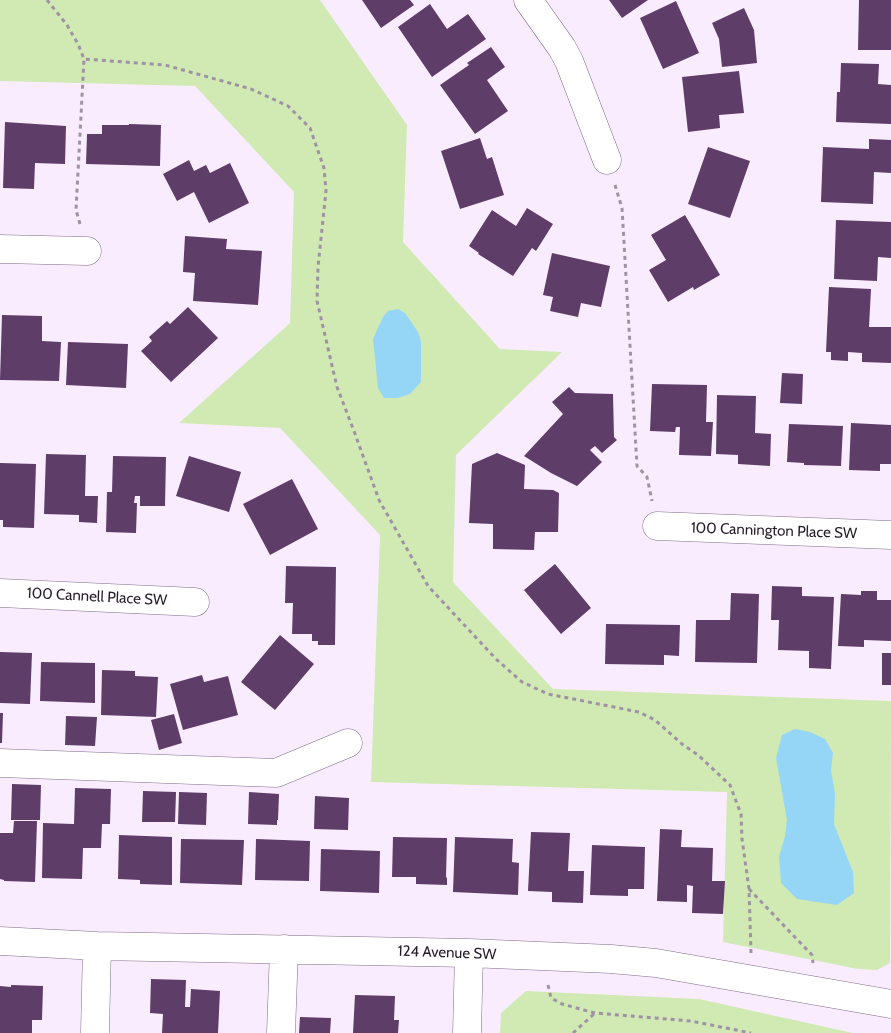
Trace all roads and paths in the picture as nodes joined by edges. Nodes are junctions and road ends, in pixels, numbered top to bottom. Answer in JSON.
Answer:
{"nodes":[{"id":1,"x":47,"y":0,"type":"edge"},
{"id":2,"x":528,"y":0,"type":"edge"},
{"id":3,"x":84,"y":59,"type":"junction"},
{"id":4,"x":607,"y":160,"type":"joint"},
{"id":5,"x":0,"y":249,"type":"edge"},
{"id":6,"x":87,"y":251,"type":"joint"},
{"id":7,"x":657,"y":526,"type":"joint"},
{"id":8,"x":891,"y":535,"type":"edge"},
{"id":9,"x":0,"y":593,"type":"edge"},
{"id":10,"x":195,"y":602,"type":"dead end"},
{"id":11,"x":348,"y":743,"type":"dead end"},
{"id":12,"x":0,"y":764,"type":"edge"},
{"id":13,"x":749,"y":889,"type":"junction"},
{"id":14,"x":0,"y":940,"type":"edge"},
{"id":15,"x":97,"y":946,"type":"junction"},
{"id":16,"x":284,"y":949,"type":"junction"},
{"id":17,"x":470,"y":953,"type":"junction"},
{"id":18,"x":813,"y":964,"type":"dead end"},
{"id":19,"x":748,"y":978,"type":"junction"},
{"id":20,"x":548,"y":985,"type":"dead end"},
{"id":21,"x":891,"y":1004,"type":"edge"},
{"id":22,"x":595,"y":1013,"type":"junction"},
{"id":23,"x":95,"y":1033,"type":"edge"},
{"id":24,"x":281,"y":1033,"type":"edge"},
{"id":25,"x":467,"y":1033,"type":"edge"},
{"id":26,"x":574,"y":1033,"type":"edge"},
{"id":27,"x":751,"y":1033,"type":"edge"}],
"edges":[{"from":1,"to":3,"type":"path"},
{"from":2,"to":4,"type":"street"},
{"from":3,"to":6,"type":"path"},
{"from":3,"to":13,"type":"path"},
{"from":4,"to":7,"type":"path"},
{"from":5,"to":6,"type":"street"},
{"from":7,"to":8,"type":"street","name":"100 Cannington Place SW"},
{"from":9,"to":10,"type":"street","name":"100 Cannell Place SW"},
{"from":11,"to":12,"type":"street"},
{"from":13,"to":18,"type":"path"},
{"from":13,"to":19,"type":"path"},
{"from":14,"to":15,"type":"street","name":"124 Avenue SW"},
{"from":15,"to":16,"type":"street","name":"124 Avenue SW"},
{"from":15,"to":23,"type":"street"},
{"from":16,"to":17,"type":"street","name":"124 Avenue SW"},
{"from":16,"to":24,"type":"street"},
{"from":17,"to":19,"type":"street","name":"124 Avenue SW"},
{"from":17,"to":25,"type":"street"},
{"from":19,"to":21,"type":"street","name":"124 Avenue SW"},
{"from":20,"to":22,"type":"path"},
{"from":22,"to":26,"type":"path"},
{"from":22,"to":27,"type":"path"}]}
